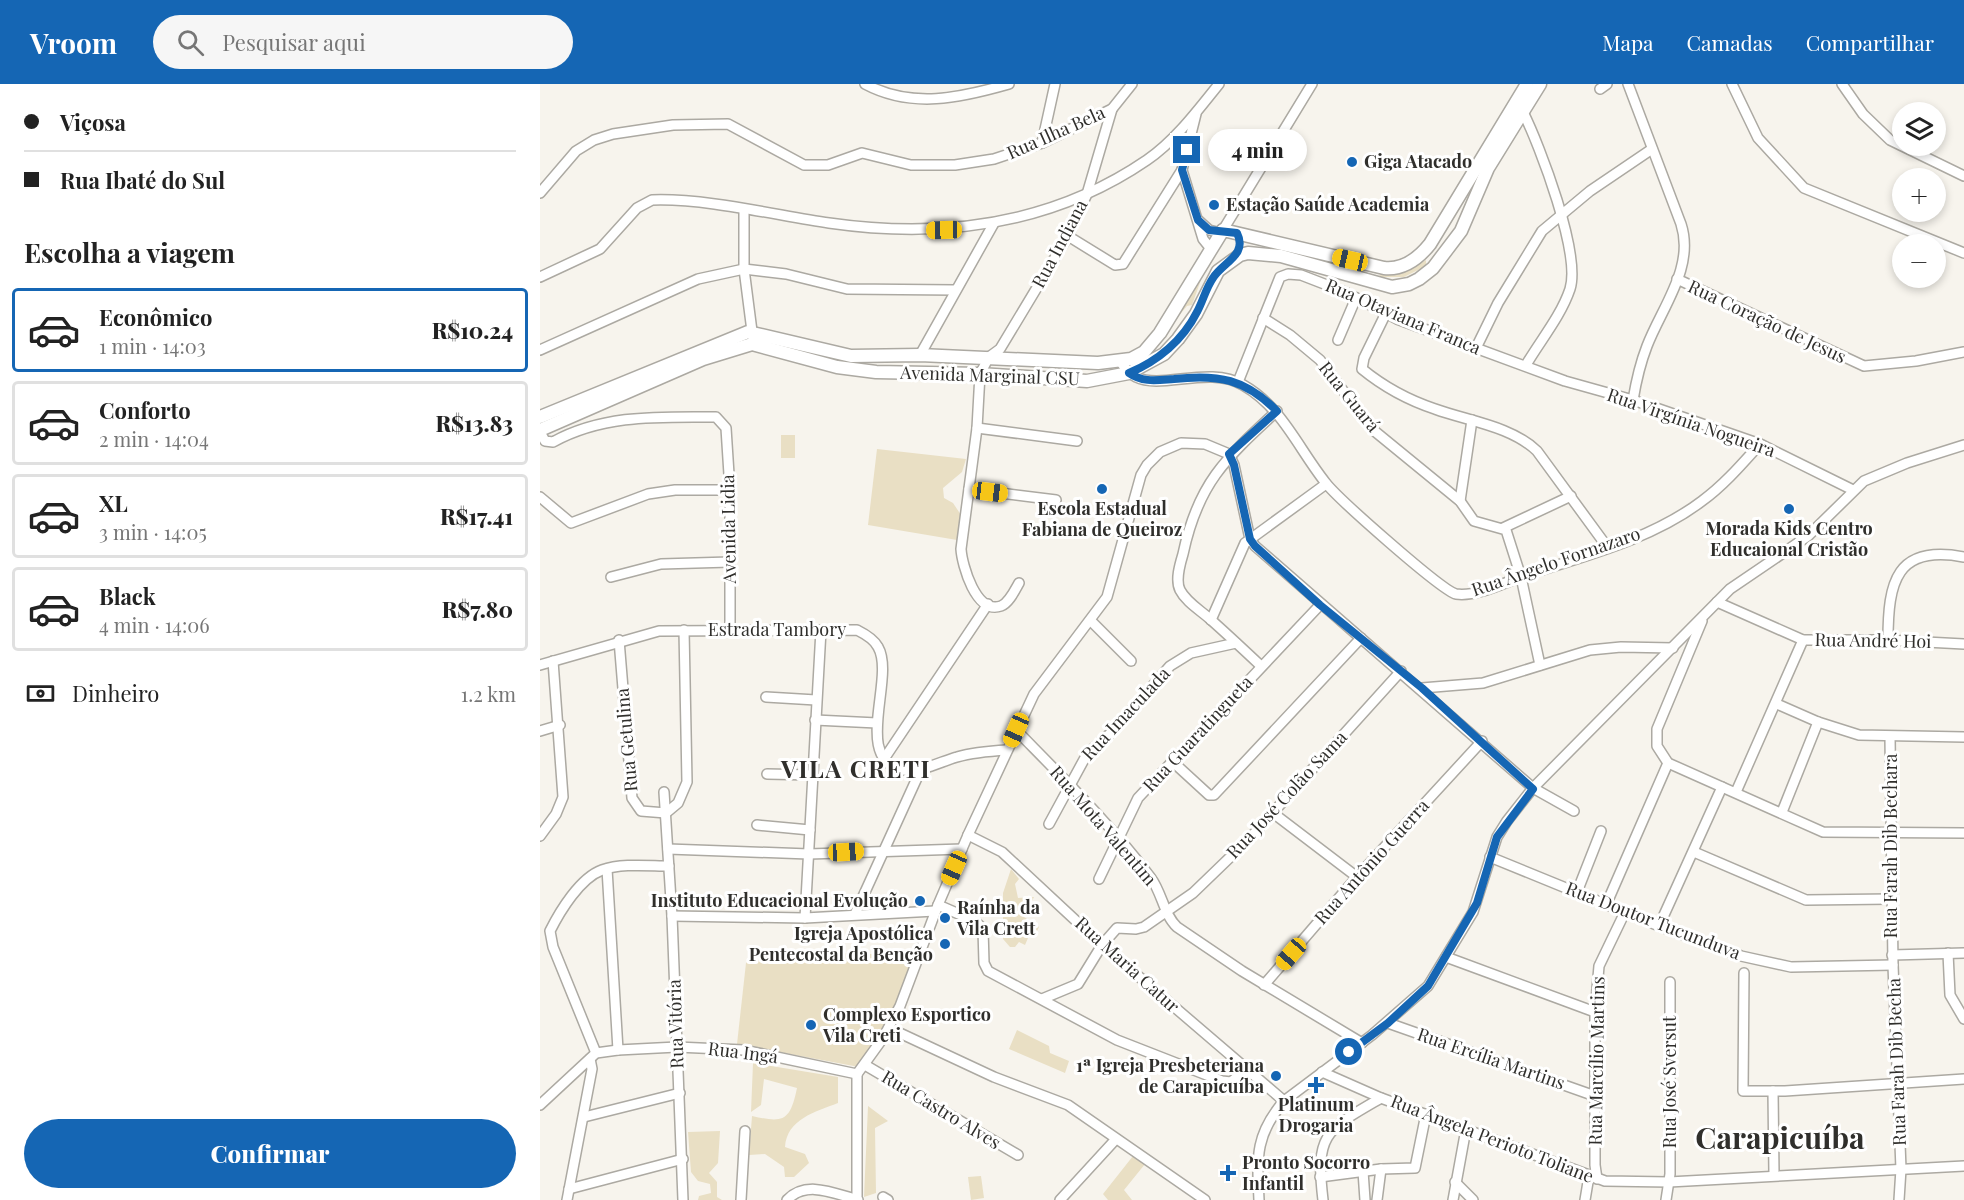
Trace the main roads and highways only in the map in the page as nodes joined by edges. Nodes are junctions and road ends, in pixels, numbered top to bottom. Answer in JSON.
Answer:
{"nodes":[{"id":1,"x":1527,"y":84,"type":"edge"},
{"id":2,"x":1540,"y":84,"type":"edge"},
{"id":3,"x":1237,"y":233,"type":"junction"},
{"id":4,"x":1455,"y":239,"type":"junction"},
{"id":5,"x":1430,"y":244,"type":"junction"},
{"id":6,"x":1211,"y":249,"type":"junction"},
{"id":7,"x":1233,"y":259,"type":"junction"},
{"id":8,"x":753,"y":338,"type":"junction"},
{"id":9,"x":984,"y":366,"type":"junction"},
{"id":10,"x":540,"y":417,"type":"edge"},
{"id":11,"x":540,"y":431,"type":"edge"}],
"edges":[{"from":1,"to":5,"type":"main road"},
{"from":2,"to":4,"type":"main road"},
{"from":3,"to":5,"type":"main road"},
{"from":3,"to":6,"type":"main road","name":"Avenida Marginal CSU"},
{"from":3,"to":7,"type":"main road"},
{"from":4,"to":5,"type":"main road"},
{"from":4,"to":7,"type":"main road"},
{"from":6,"to":7,"type":"main road"},
{"from":6,"to":9,"type":"main road","name":"Avenida Marginal CSU"},
{"from":7,"to":9,"type":"main road","name":"Avenida Marginal CSU"},
{"from":8,"to":9,"type":"main road","name":"Avenida Marginal CSU"},
{"from":8,"to":9,"type":"main road","name":"Avenida Marginal CSU"},
{"from":8,"to":10,"type":"main road","name":"Avenida Marginal CSU"},
{"from":8,"to":11,"type":"main road","name":"Avenida Marginal CSU"}]}
